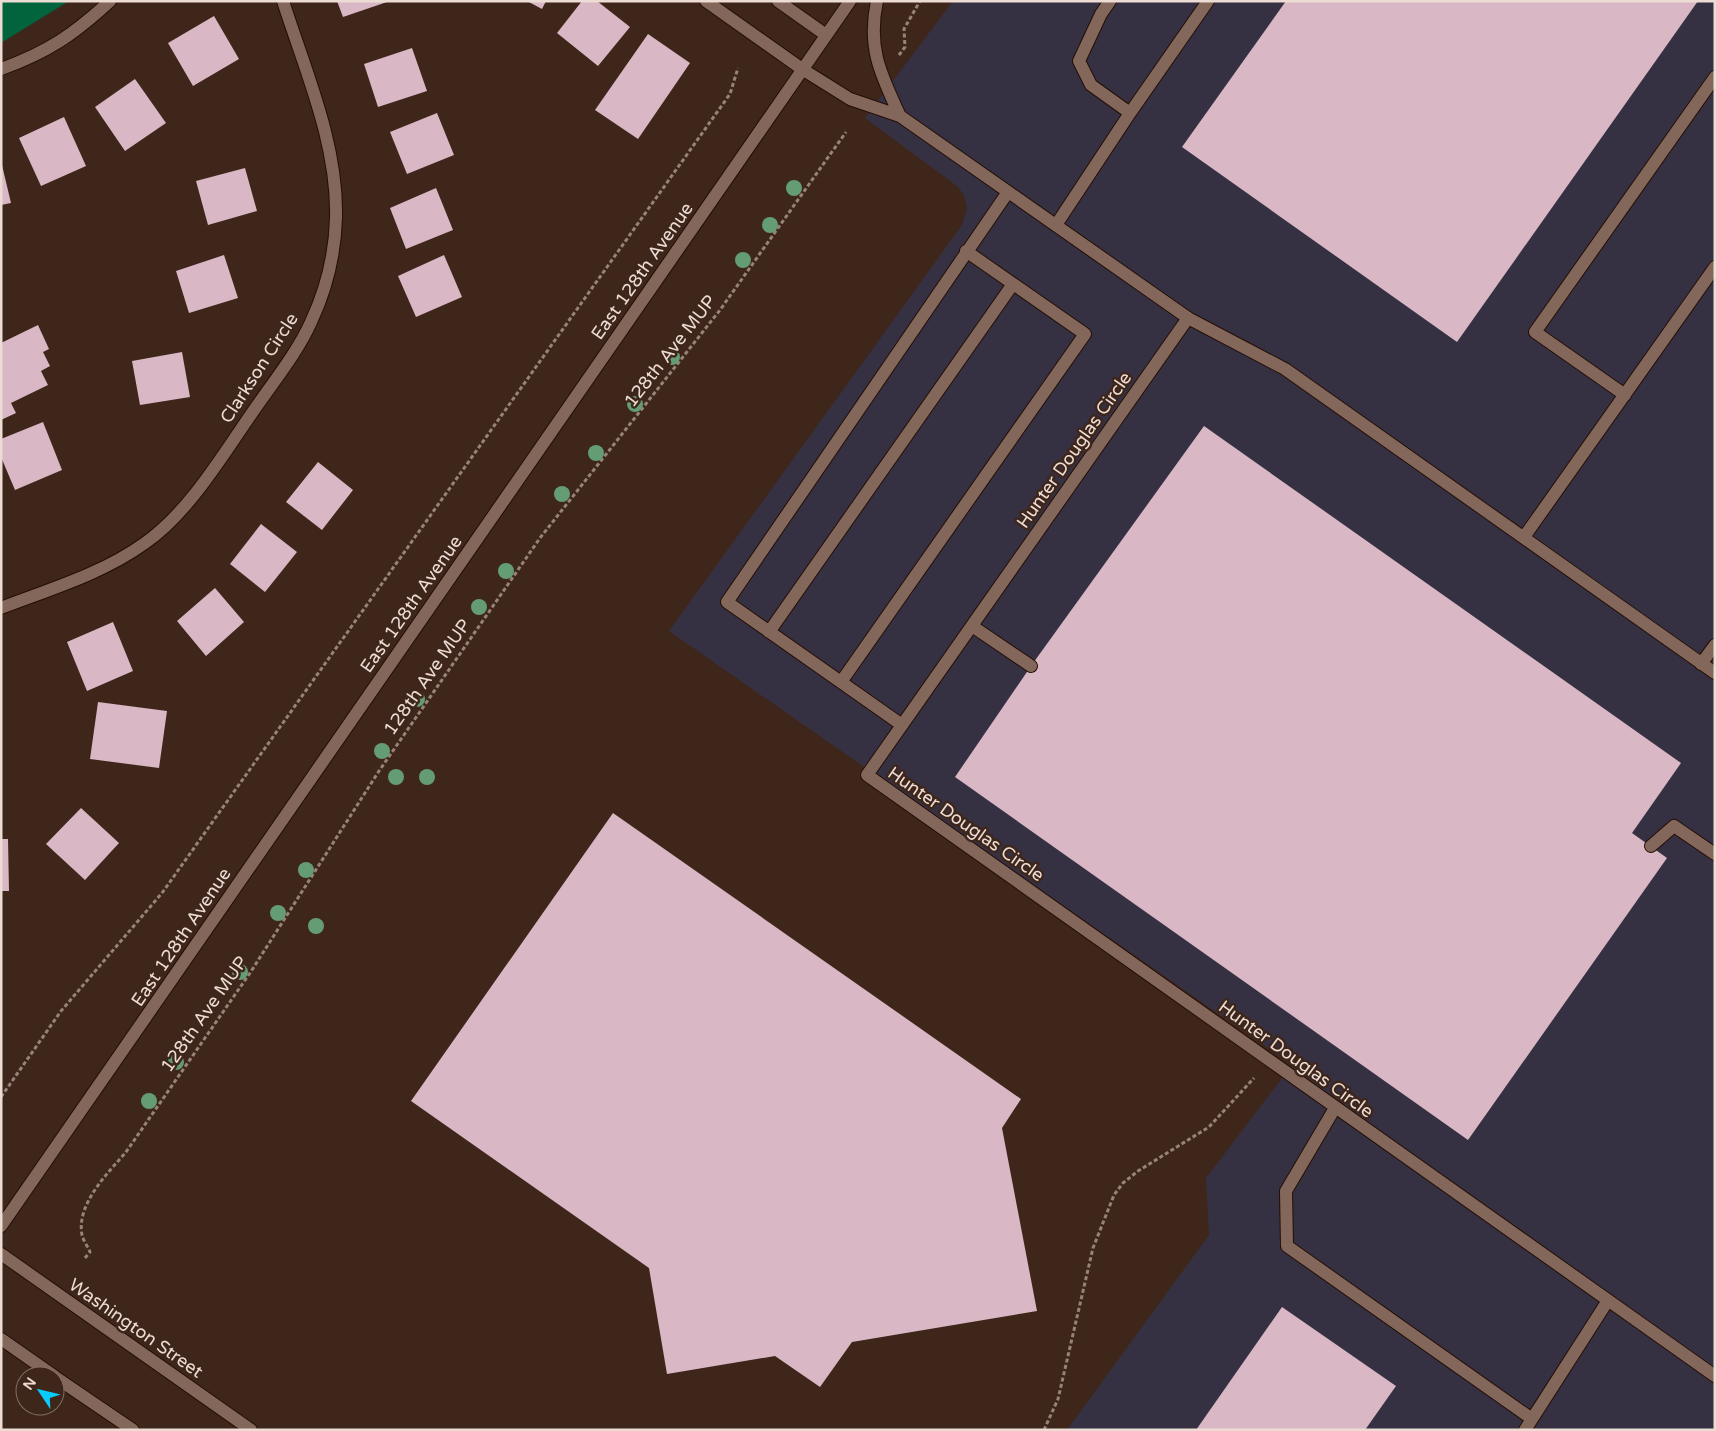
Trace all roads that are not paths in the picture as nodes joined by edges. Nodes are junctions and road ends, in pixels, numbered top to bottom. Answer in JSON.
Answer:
{"nodes":[{"id":1,"x":110,"y":1,"type":"edge"},
{"id":2,"x":283,"y":1,"type":"edge"},
{"id":3,"x":706,"y":1,"type":"edge"},
{"id":4,"x":778,"y":1,"type":"edge"},
{"id":5,"x":850,"y":1,"type":"edge"},
{"id":6,"x":877,"y":1,"type":"edge"},
{"id":7,"x":1110,"y":1,"type":"edge"},
{"id":8,"x":1208,"y":1,"type":"edge"},
{"id":9,"x":826,"y":34,"type":"junction"},
{"id":10,"x":1,"y":69,"type":"edge"},
{"id":11,"x":802,"y":69,"type":"junction"},
{"id":12,"x":1715,"y":77,"type":"edge"},
{"id":13,"x":1130,"y":113,"type":"junction"},
{"id":14,"x":900,"y":116,"type":"junction"},
{"id":15,"x":1008,"y":192,"type":"junction"},
{"id":16,"x":1056,"y":225,"type":"junction"},
{"id":17,"x":966,"y":251,"type":"junction"},
{"id":18,"x":1715,"y":267,"type":"edge"},
{"id":19,"x":1013,"y":284,"type":"junction"},
{"id":20,"x":1188,"y":318,"type":"junction"},
{"id":21,"x":1624,"y":395,"type":"junction"},
{"id":22,"x":1524,"y":537,"type":"junction"},
{"id":23,"x":1,"y":608,"type":"edge"},
{"id":24,"x":972,"y":626,"type":"junction"},
{"id":25,"x":769,"y":632,"type":"junction"},
{"id":26,"x":1715,"y":645,"type":"edge"},
{"id":27,"x":1702,"y":664,"type":"junction"},
{"id":28,"x":1031,"y":666,"type":"dead end"},
{"id":29,"x":1715,"y":673,"type":"edge"},
{"id":30,"x":841,"y":682,"type":"junction"},
{"id":31,"x":902,"y":725,"type":"junction"},
{"id":32,"x":1651,"y":846,"type":"dead end"},
{"id":33,"x":1715,"y":854,"type":"edge"},
{"id":34,"x":1335,"y":1108,"type":"junction"},
{"id":35,"x":1,"y":1226,"type":"edge"},
{"id":36,"x":1,"y":1254,"type":"edge"},
{"id":37,"x":1607,"y":1302,"type":"junction"},
{"id":38,"x":1,"y":1339,"type":"edge"},
{"id":39,"x":40,"y":1366,"type":"edge"},
{"id":40,"x":1715,"y":1376,"type":"edge"},
{"id":41,"x":65,"y":1383,"type":"edge"},
{"id":42,"x":1528,"y":1424,"type":"edge"},
{"id":43,"x":133,"y":1430,"type":"edge"},
{"id":44,"x":251,"y":1430,"type":"edge"}],
"edges":[{"from":1,"to":10,"type":"street"},
{"from":2,"to":23,"type":"street","name":"Clarkson Circle"},
{"from":3,"to":11,"type":"street"},
{"from":4,"to":9,"type":"street"},
{"from":5,"to":9,"type":"street","name":"East 128th Avenue"},
{"from":6,"to":14,"type":"street"},
{"from":7,"to":13,"type":"street"},
{"from":8,"to":13,"type":"street"},
{"from":9,"to":11,"type":"street","name":"East 128th Avenue"},
{"from":11,"to":14,"type":"street"},
{"from":11,"to":35,"type":"street","name":"East 128th Avenue"},
{"from":12,"to":21,"type":"street"},
{"from":13,"to":16,"type":"street"},
{"from":14,"to":15,"type":"street"},
{"from":15,"to":16,"type":"street"},
{"from":15,"to":17,"type":"street"},
{"from":16,"to":20,"type":"street"},
{"from":17,"to":19,"type":"street"},
{"from":17,"to":25,"type":"street"},
{"from":18,"to":21,"type":"street"},
{"from":19,"to":25,"type":"street"},
{"from":19,"to":30,"type":"street"},
{"from":20,"to":22,"type":"street"},
{"from":20,"to":24,"type":"street","name":"Hunter Douglas Circle"},
{"from":21,"to":22,"type":"street"},
{"from":22,"to":27,"type":"street"},
{"from":24,"to":28,"type":"street"},
{"from":24,"to":31,"type":"street","name":"Hunter Douglas Circle"},
{"from":25,"to":30,"type":"street"},
{"from":26,"to":27,"type":"street"},
{"from":27,"to":29,"type":"street"},
{"from":30,"to":31,"type":"street"},
{"from":31,"to":34,"type":"street","name":"Hunter Douglas Circle"},
{"from":32,"to":33,"type":"street"},
{"from":34,"to":37,"type":"street","name":"Hunter Douglas Circle"},
{"from":34,"to":42,"type":"street"},
{"from":36,"to":44,"type":"street","name":"Washington Street"},
{"from":37,"to":40,"type":"street","name":"Hunter Douglas Circle"},
{"from":37,"to":42,"type":"street"},
{"from":38,"to":39,"type":"street"},
{"from":41,"to":43,"type":"street"}]}
